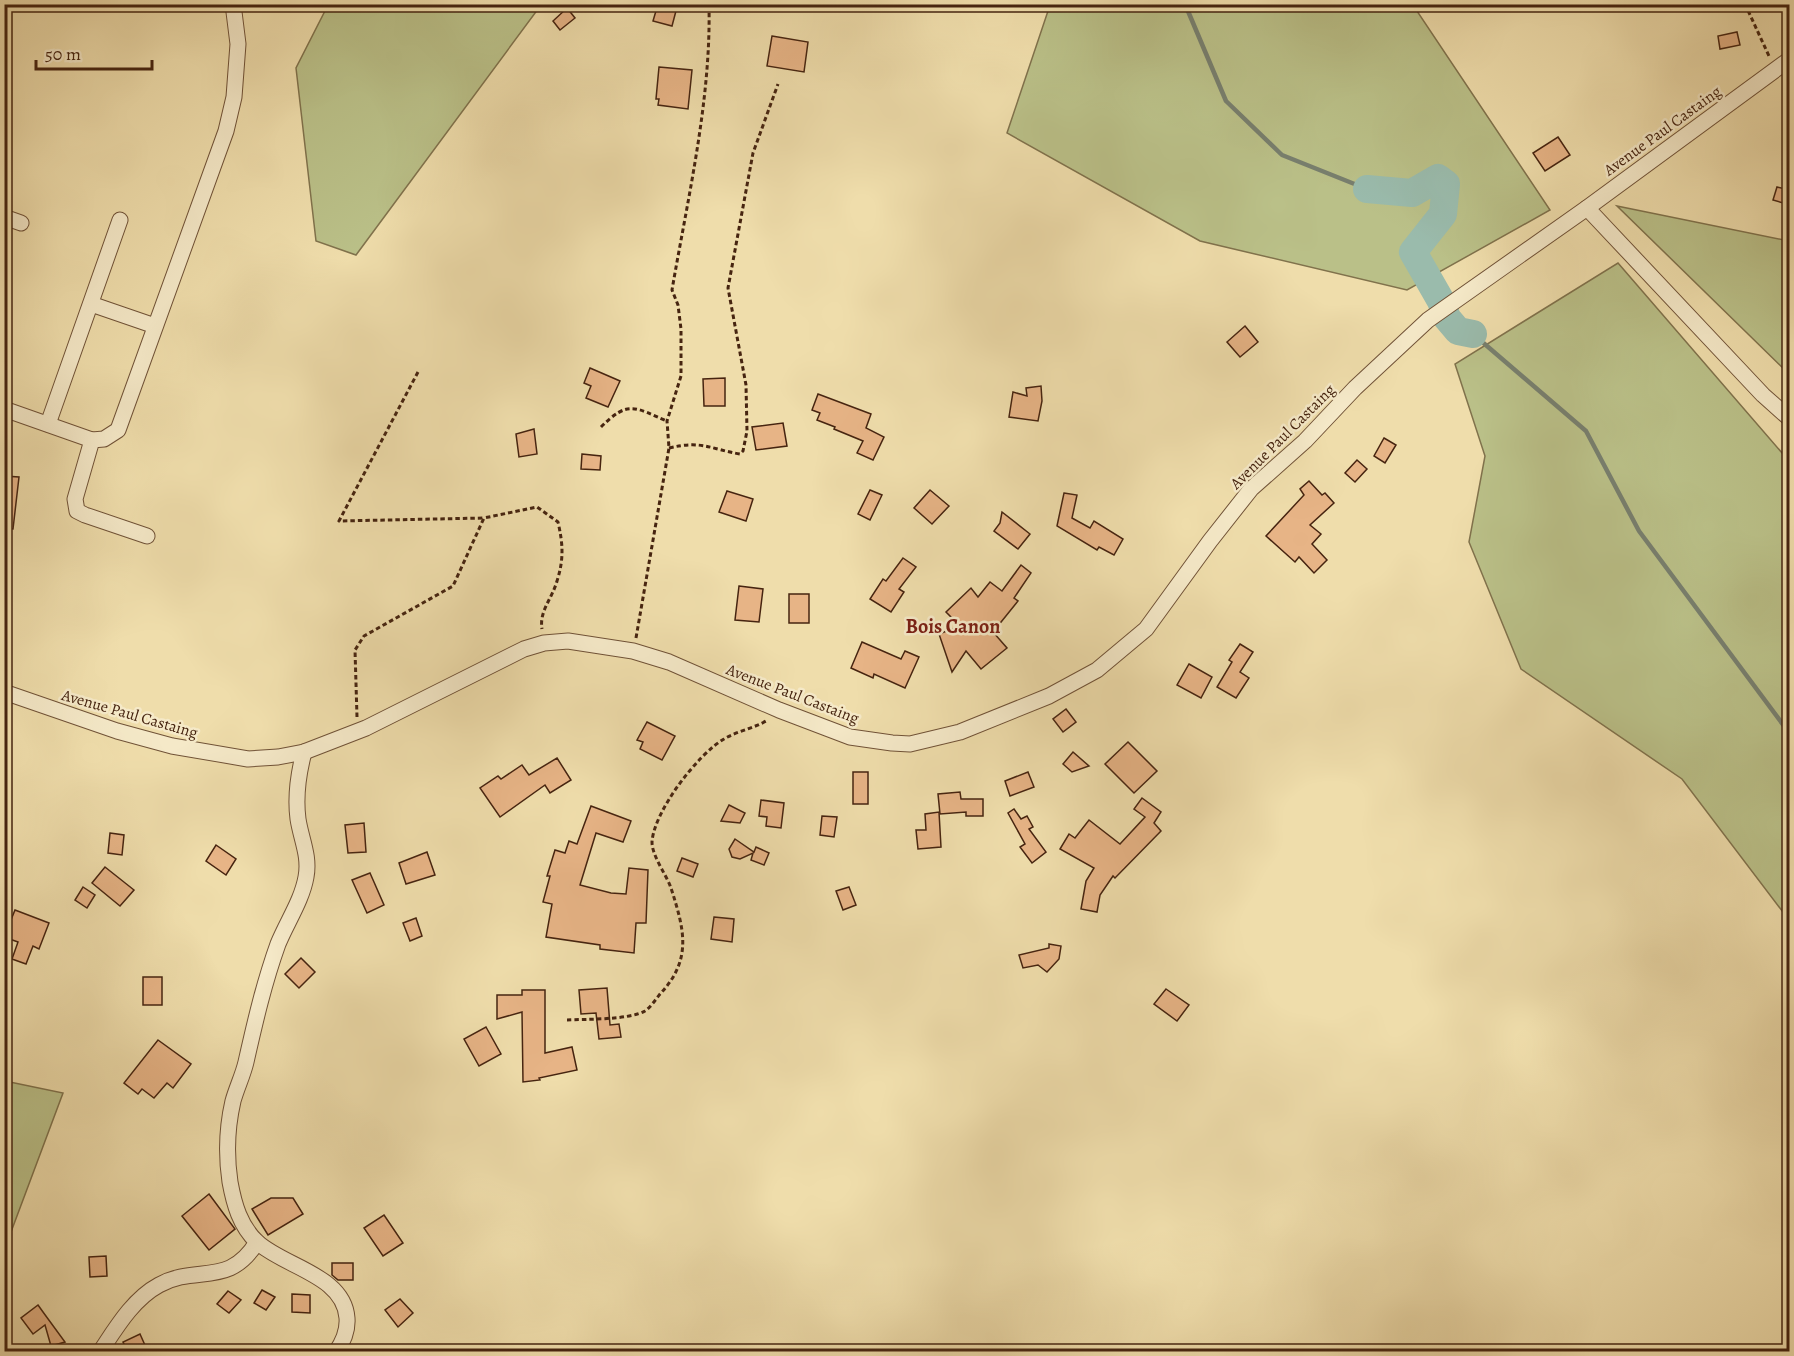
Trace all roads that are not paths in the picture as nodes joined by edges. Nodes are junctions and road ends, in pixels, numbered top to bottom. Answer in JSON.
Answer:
{"nodes":[{"id":1,"x":233,"y":4,"type":"edge"},
{"id":2,"x":1790,"y":59,"type":"edge"},
{"id":3,"x":1587,"y":208,"type":"junction"},
{"id":4,"x":4,"y":217,"type":"edge"},
{"id":5,"x":120,"y":220,"type":"dead end"},
{"id":6,"x":21,"y":223,"type":"dead end"},
{"id":7,"x":91,"y":304,"type":"junction"},
{"id":8,"x":155,"y":326,"type":"junction"},
{"id":9,"x":4,"y":409,"type":"edge"},
{"id":10,"x":1790,"y":419,"type":"edge"},
{"id":11,"x":48,"y":424,"type":"junction"},
{"id":12,"x":92,"y":440,"type":"junction"},
{"id":13,"x":147,"y":536,"type":"dead end"},
{"id":14,"x":4,"y":692,"type":"edge"},
{"id":15,"x":304,"y":752,"type":"junction"},
{"id":16,"x":258,"y":1242,"type":"junction"},
{"id":17,"x":100,"y":1352,"type":"edge"},
{"id":18,"x":336,"y":1352,"type":"edge"}],
"edges":[{"from":1,"to":8,"type":"street"},
{"from":2,"to":3,"type":"street","name":"Avenue Paul Castaing"},
{"from":3,"to":10,"type":"street"},
{"from":3,"to":15,"type":"street","name":"Avenue Paul Castaing"},
{"from":4,"to":6,"type":"street"},
{"from":5,"to":7,"type":"street"},
{"from":7,"to":8,"type":"street"},
{"from":7,"to":11,"type":"street"},
{"from":8,"to":12,"type":"street"},
{"from":9,"to":11,"type":"street"},
{"from":11,"to":12,"type":"street"},
{"from":12,"to":13,"type":"street"},
{"from":14,"to":15,"type":"street","name":"Avenue Paul Castaing"},
{"from":15,"to":16,"type":"street"},
{"from":16,"to":17,"type":"street"},
{"from":16,"to":18,"type":"street"}]}
